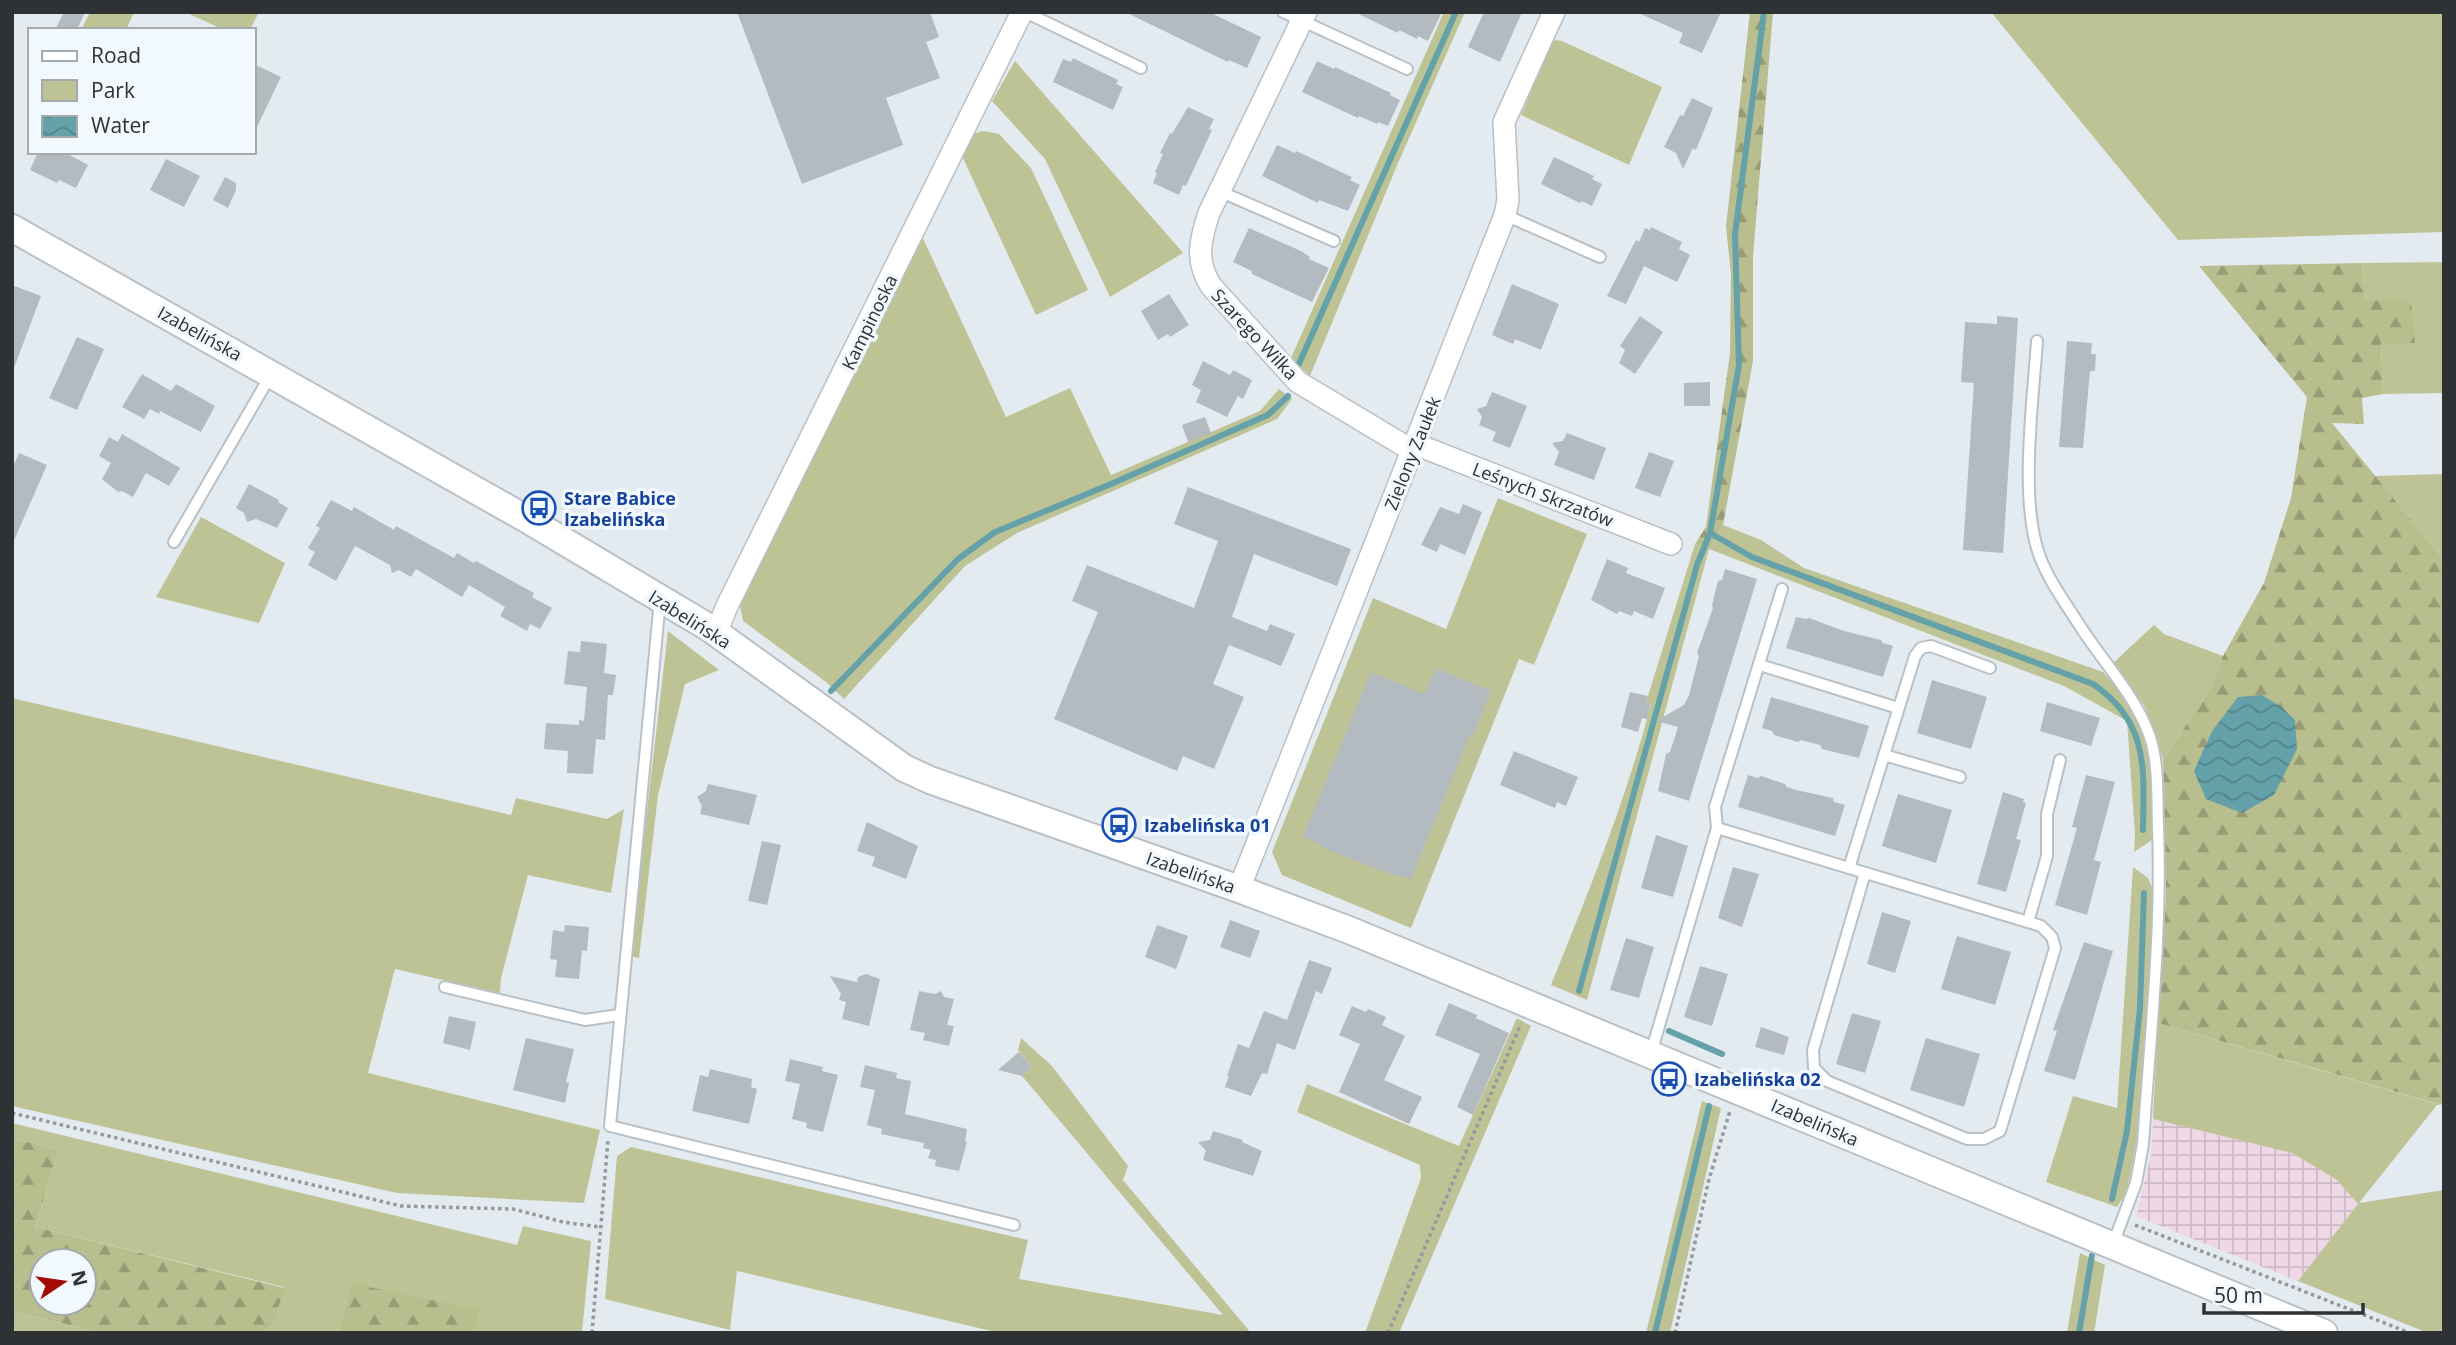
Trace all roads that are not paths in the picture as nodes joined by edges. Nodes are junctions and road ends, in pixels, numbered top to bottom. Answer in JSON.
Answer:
{"nodes":[{"id":1,"x":1023,"y":12,"type":"edge"},
{"id":2,"x":1554,"y":12,"type":"edge"},
{"id":3,"x":1297,"y":15,"type":"edge"},
{"id":4,"x":1141,"y":68,"type":"dead end"},
{"id":5,"x":1407,"y":69,"type":"dead end"},
{"id":6,"x":1219,"y":191,"type":"junction"},
{"id":7,"x":1506,"y":215,"type":"junction"},
{"id":8,"x":12,"y":228,"type":"edge"},
{"id":9,"x":1334,"y":241,"type":"dead end"},
{"id":10,"x":1600,"y":257,"type":"dead end"},
{"id":11,"x":2037,"y":341,"type":"dead end"},
{"id":12,"x":271,"y":373,"type":"junction"},
{"id":13,"x":1414,"y":448,"type":"junction"},
{"id":14,"x":174,"y":542,"type":"dead end"},
{"id":15,"x":1671,"y":544,"type":"dead end"},
{"id":16,"x":1782,"y":589,"type":"dead end"},
{"id":17,"x":660,"y":600,"type":"junction"},
{"id":18,"x":716,"y":633,"type":"junction"},
{"id":19,"x":1760,"y":665,"type":"junction"},
{"id":20,"x":1990,"y":668,"type":"dead end"},
{"id":21,"x":1898,"y":708,"type":"junction"},
{"id":22,"x":1884,"y":755,"type":"junction"},
{"id":23,"x":2060,"y":760,"type":"dead end"},
{"id":24,"x":1960,"y":777,"type":"dead end"},
{"id":25,"x":1717,"y":828,"type":"junction"},
{"id":26,"x":1849,"y":868,"type":"junction"},
{"id":27,"x":1865,"y":873,"type":"junction"},
{"id":28,"x":1240,"y":889,"type":"junction"},
{"id":29,"x":2028,"y":922,"type":"junction"},
{"id":30,"x":445,"y":987,"type":"dead end"},
{"id":31,"x":619,"y":1015,"type":"junction"},
{"id":32,"x":1651,"y":1054,"type":"junction"},
{"id":33,"x":1014,"y":1225,"type":"dead end"},
{"id":34,"x":2112,"y":1247,"type":"junction"},
{"id":35,"x":2324,"y":1333,"type":"edge"}],
"edges":[{"from":1,"to":4,"type":"lane"},
{"from":1,"to":18,"type":"street","name":"Kampinoska"},
{"from":2,"to":7,"type":"street","name":"Zielony Zaułek"},
{"from":3,"to":5,"type":"lane"},
{"from":3,"to":6,"type":"street","name":"Szarego Wilka"},
{"from":6,"to":9,"type":"lane"},
{"from":6,"to":13,"type":"street","name":"Szarego Wilka"},
{"from":7,"to":10,"type":"lane"},
{"from":7,"to":13,"type":"street","name":"Zielony Zaułek"},
{"from":8,"to":12,"type":"street","name":"Izabelińska"},
{"from":11,"to":34,"type":"lane"},
{"from":12,"to":14,"type":"lane"},
{"from":12,"to":17,"type":"street","name":"Izabelińska"},
{"from":13,"to":15,"type":"street","name":"Leśnych Skrzatów"},
{"from":13,"to":28,"type":"street","name":"Zielony Zaułek"},
{"from":16,"to":19,"type":"lane"},
{"from":17,"to":18,"type":"street","name":"Izabelińska"},
{"from":17,"to":31,"type":"lane"},
{"from":18,"to":28,"type":"street","name":"Izabelińska"},
{"from":19,"to":21,"type":"lane"},
{"from":19,"to":25,"type":"lane"},
{"from":20,"to":21,"type":"lane"},
{"from":21,"to":22,"type":"lane"},
{"from":22,"to":24,"type":"lane"},
{"from":22,"to":26,"type":"lane"},
{"from":23,"to":29,"type":"lane"},
{"from":25,"to":26,"type":"lane"},
{"from":25,"to":32,"type":"lane"},
{"from":26,"to":27,"type":"lane"},
{"from":27,"to":29,"type":"lane"},
{"from":27,"to":29,"type":"lane"},
{"from":28,"to":32,"type":"street","name":"Izabelińska"},
{"from":30,"to":31,"type":"lane"},
{"from":31,"to":33,"type":"lane"},
{"from":32,"to":34,"type":"street","name":"Izabelińska"},
{"from":34,"to":35,"type":"street","name":"Izabelińska"}]}
